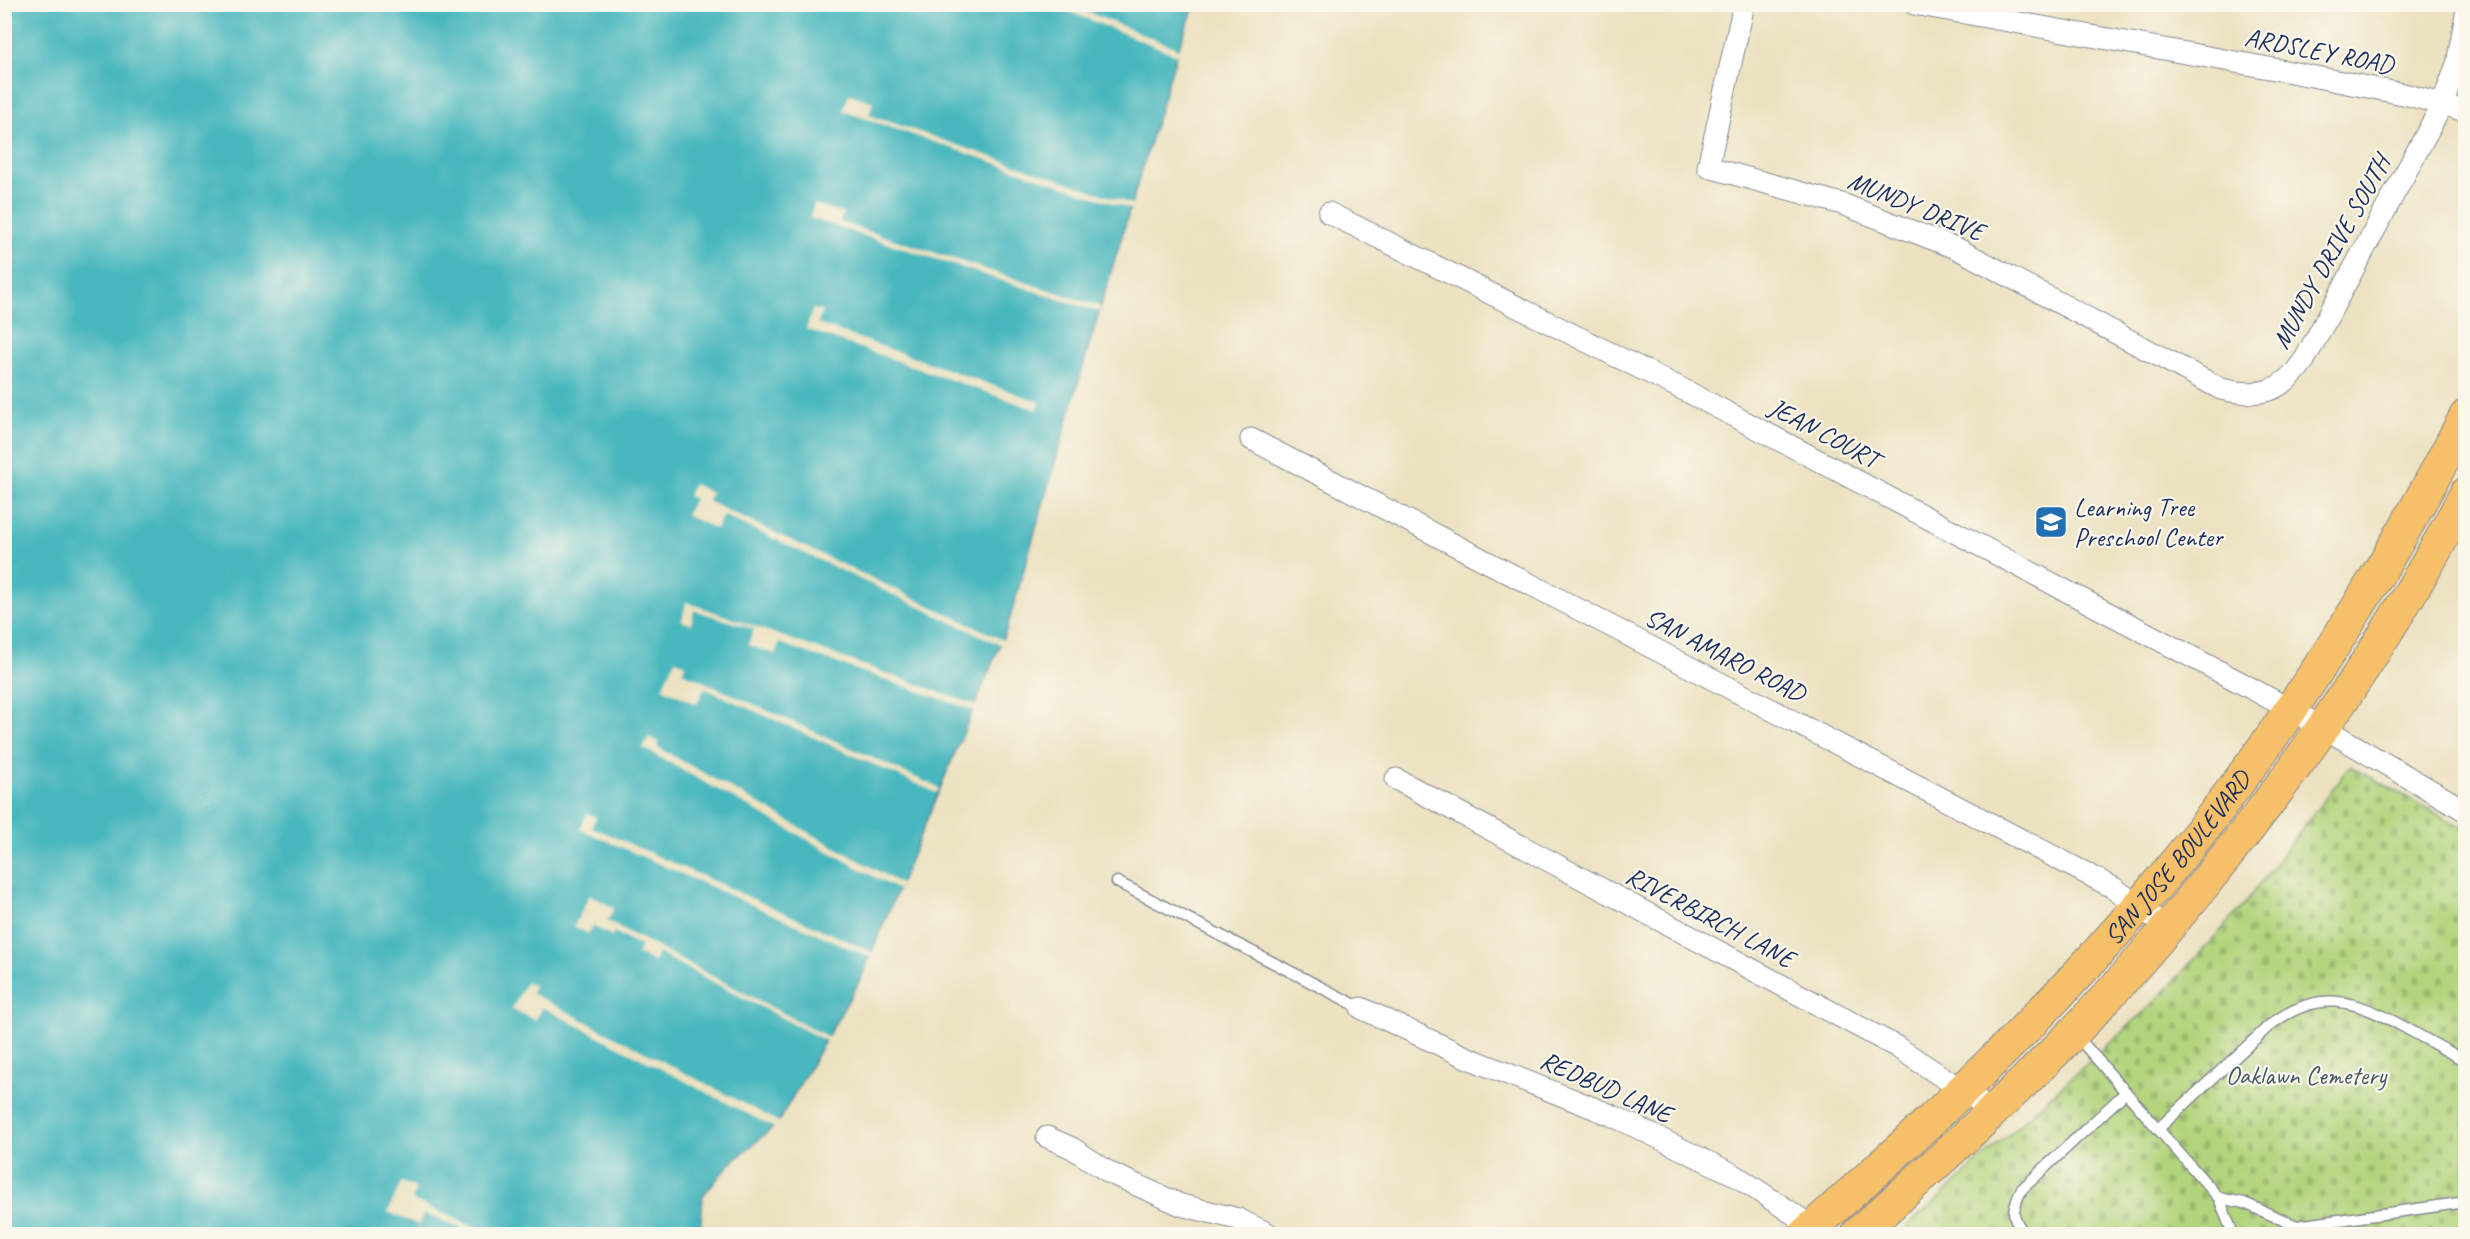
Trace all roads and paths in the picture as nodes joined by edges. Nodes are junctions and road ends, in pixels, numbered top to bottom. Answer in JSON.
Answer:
{"nodes":[{"id":1,"x":1744,"y":4,"type":"edge"},
{"id":2,"x":1914,"y":4,"type":"edge"},
{"id":3,"x":2466,"y":14,"type":"edge"},
{"id":4,"x":2442,"y":105,"type":"junction"},
{"id":5,"x":2466,"y":111,"type":"edge"},
{"id":6,"x":1329,"y":213,"type":"dead end"},
{"id":7,"x":2244,"y":395,"type":"joint"},
{"id":8,"x":2466,"y":416,"type":"edge"},
{"id":9,"x":1251,"y":439,"type":"dead end"},
{"id":10,"x":2430,"y":485,"type":"junction"},
{"id":11,"x":2464,"y":499,"type":"edge"},
{"id":12,"x":2290,"y":710,"type":"junction"},
{"id":13,"x":2325,"y":728,"type":"junction"},
{"id":14,"x":1396,"y":779,"type":"dead end"},
{"id":15,"x":2466,"y":810,"type":"edge"},
{"id":16,"x":1117,"y":882,"type":"dead end"},
{"id":17,"x":2138,"y":906,"type":"junction"},
{"id":18,"x":2168,"y":928,"type":"junction"},
{"id":19,"x":1361,"y":1008,"type":"joint"},
{"id":20,"x":2073,"y":1033,"type":"junction"},
{"id":21,"x":2466,"y":1061,"type":"edge"},
{"id":22,"x":1963,"y":1089,"type":"junction"},
{"id":23,"x":2126,"y":1092,"type":"junction"},
{"id":24,"x":1994,"y":1111,"type":"junction"},
{"id":25,"x":2158,"y":1129,"type":"junction"},
{"id":26,"x":1047,"y":1137,"type":"dead end"},
{"id":27,"x":2219,"y":1198,"type":"junction"},
{"id":28,"x":2466,"y":1202,"type":"edge"},
{"id":29,"x":2297,"y":1226,"type":"junction"},
{"id":30,"x":1812,"y":1232,"type":"edge"},
{"id":31,"x":1269,"y":1234,"type":"edge"},
{"id":32,"x":1858,"y":1234,"type":"edge"},
{"id":33,"x":2025,"y":1234,"type":"edge"},
{"id":34,"x":2233,"y":1234,"type":"edge"},
{"id":35,"x":2286,"y":1234,"type":"edge"}],
"edges":[{"from":1,"to":7,"type":"street","name":"MUNDY DRIVE"},
{"from":2,"to":4,"type":"street","name":"ARDSLEY ROAD"},
{"from":3,"to":4,"type":"street","name":"MUNDY DRIVE SOUTH"},
{"from":4,"to":5,"type":"street","name":"ARDSLEY ROAD"},
{"from":4,"to":7,"type":"street","name":"MUNDY DRIVE SOUTH"},
{"from":6,"to":12,"type":"street","name":"JEAN COURT"},
{"from":8,"to":10,"type":"main road","name":"SAN JOSE BOULEVARD"},
{"from":9,"to":17,"type":"street","name":"SAN AMARO ROAD"},
{"from":10,"to":11,"type":"street"},
{"from":10,"to":12,"type":"main road","name":"SAN JOSE BOULEVARD"},
{"from":11,"to":13,"type":"main road","name":"SAN JOSE BOULEVARD"},
{"from":12,"to":13,"type":"street","name":"JEAN COURT"},
{"from":12,"to":17,"type":"main road","name":"SAN JOSE BOULEVARD"},
{"from":13,"to":15,"type":"street","name":"JEAN COURT"},
{"from":13,"to":18,"type":"main road","name":"SAN JOSE BOULEVARD"},
{"from":14,"to":22,"type":"street","name":"RIVERBIRCH LANE"},
{"from":16,"to":19,"type":"lane"},
{"from":17,"to":18,"type":"street","name":"SAN AMARO ROAD"},
{"from":17,"to":22,"type":"main road","name":"SAN JOSE BOULEVARD"},
{"from":18,"to":20,"type":"main road","name":"SAN JOSE BOULEVARD"},
{"from":19,"to":30,"type":"street","name":"REDBUD LANE"},
{"from":20,"to":23,"type":"lane"},
{"from":20,"to":24,"type":"main road","name":"SAN JOSE BOULEVARD"},
{"from":21,"to":25,"type":"lane"},
{"from":22,"to":24,"type":"street","name":"RIVERBIRCH LANE"},
{"from":22,"to":30,"type":"main road","name":"SAN JOSE BOULEVARD"},
{"from":23,"to":25,"type":"lane"},
{"from":23,"to":33,"type":"lane"},
{"from":24,"to":32,"type":"main road","name":"SAN JOSE BOULEVARD"},
{"from":25,"to":27,"type":"lane"},
{"from":26,"to":31,"type":"street"},
{"from":27,"to":29,"type":"lane"},
{"from":27,"to":34,"type":"lane"},
{"from":28,"to":29,"type":"lane"},
{"from":29,"to":35,"type":"lane"}]}
